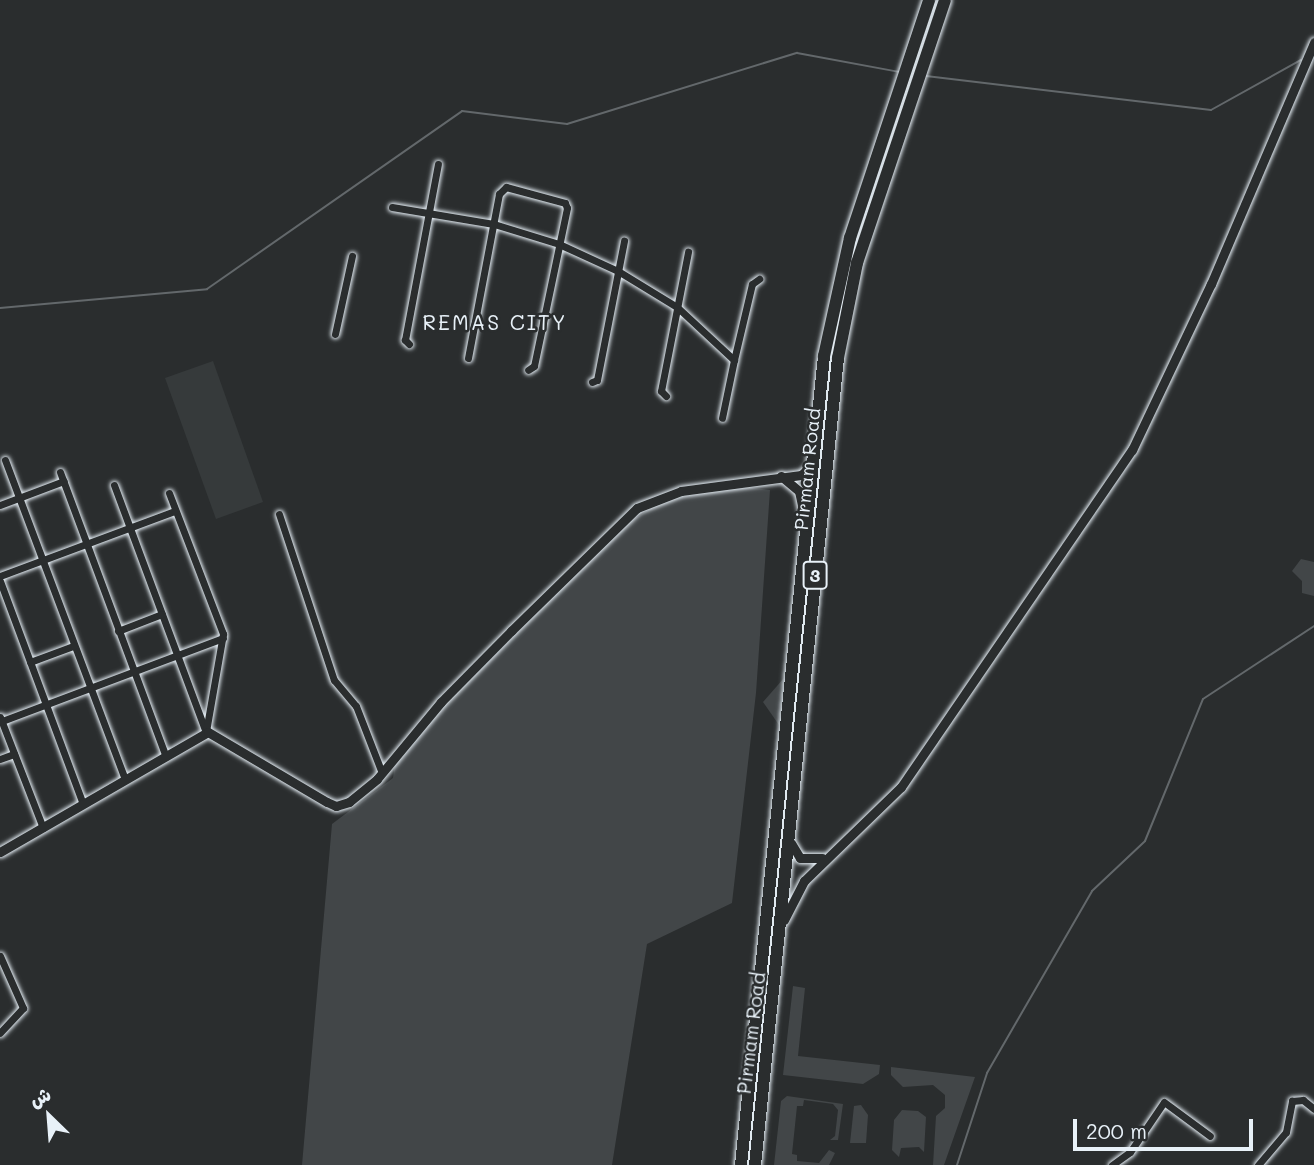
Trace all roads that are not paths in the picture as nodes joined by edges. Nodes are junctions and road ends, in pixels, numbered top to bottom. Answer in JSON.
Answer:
{"nodes":[{"id":1,"x":929,"y":0,"type":"edge"},
{"id":2,"x":945,"y":0,"type":"edge"},
{"id":3,"x":1314,"y":42,"type":"edge"},
{"id":4,"x":438,"y":164,"type":"dead end"},
{"id":5,"x":392,"y":207,"type":"dead end"},
{"id":6,"x":427,"y":213,"type":"junction"},
{"id":7,"x":494,"y":224,"type":"junction"},
{"id":8,"x":624,"y":241,"type":"dead end"},
{"id":9,"x":559,"y":244,"type":"junction"},
{"id":10,"x":688,"y":252,"type":"dead end"},
{"id":11,"x":352,"y":256,"type":"dead end"},
{"id":12,"x":618,"y":271,"type":"junction"},
{"id":13,"x":759,"y":279,"type":"dead end"},
{"id":14,"x":677,"y":307,"type":"junction"},
{"id":15,"x":335,"y":334,"type":"dead end"},
{"id":16,"x":409,"y":344,"type":"dead end"},
{"id":17,"x":468,"y":358,"type":"dead end"},
{"id":18,"x":734,"y":360,"type":"junction"},
{"id":19,"x":528,"y":370,"type":"dead end"},
{"id":20,"x":592,"y":382,"type":"dead end"},
{"id":21,"x":666,"y":396,"type":"dead end"},
{"id":22,"x":722,"y":418,"type":"dead end"},
{"id":23,"x":5,"y":460,"type":"dead end"},
{"id":24,"x":813,"y":464,"type":"junction"},
{"id":25,"x":60,"y":472,"type":"dead end"},
{"id":26,"x":781,"y":476,"type":"junction"},
{"id":27,"x":64,"y":481,"type":"junction"},
{"id":28,"x":114,"y":485,"type":"dead end"},
{"id":29,"x":169,"y":493,"type":"dead end"},
{"id":30,"x":20,"y":498,"type":"junction"},
{"id":31,"x":0,"y":505,"type":"edge"},
{"id":32,"x":176,"y":511,"type":"junction"},
{"id":33,"x":279,"y":514,"type":"dead end"},
{"id":34,"x":806,"y":525,"type":"junction"},
{"id":35,"x":130,"y":528,"type":"junction"},
{"id":36,"x":87,"y":544,"type":"junction"},
{"id":37,"x":43,"y":561,"type":"junction"},
{"id":38,"x":0,"y":578,"type":"edge"},
{"id":39,"x":162,"y":614,"type":"junction"},
{"id":40,"x":118,"y":631,"type":"junction"},
{"id":41,"x":223,"y":638,"type":"junction"},
{"id":42,"x":73,"y":646,"type":"junction"},
{"id":43,"x":178,"y":655,"type":"junction"},
{"id":44,"x":30,"y":662,"type":"junction"},
{"id":45,"x":134,"y":672,"type":"junction"},
{"id":46,"x":88,"y":688,"type":"junction"},
{"id":47,"x":46,"y":704,"type":"junction"},
{"id":48,"x":801,"y":714,"type":"junction"},
{"id":49,"x":785,"y":718,"type":"junction"},
{"id":50,"x":1,"y":719,"type":"edge"},
{"id":51,"x":206,"y":732,"type":"junction"},
{"id":52,"x":14,"y":754,"type":"junction"},
{"id":53,"x":165,"y":755,"type":"junction"},
{"id":54,"x":0,"y":759,"type":"edge"},
{"id":55,"x":382,"y":773,"type":"junction"},
{"id":56,"x":125,"y":779,"type":"junction"},
{"id":57,"x":83,"y":804,"type":"junction"},
{"id":58,"x":43,"y":828,"type":"junction"},
{"id":59,"x":789,"y":834,"type":"junction"},
{"id":60,"x":0,"y":850,"type":"edge"},
{"id":61,"x":829,"y":853,"type":"junction"},
{"id":62,"x":782,"y":928,"type":"junction"},
{"id":63,"x":0,"y":956,"type":"edge"},
{"id":64,"x":1,"y":1032,"type":"edge"},
{"id":65,"x":755,"y":1044,"type":"junction"},
{"id":66,"x":770,"y":1045,"type":"junction"},
{"id":67,"x":1314,"y":1109,"type":"edge"},
{"id":68,"x":1210,"y":1136,"type":"dead end"},
{"id":69,"x":741,"y":1165,"type":"edge"},
{"id":70,"x":755,"y":1165,"type":"edge"},
{"id":71,"x":1112,"y":1165,"type":"edge"},
{"id":72,"x":1258,"y":1165,"type":"edge"}],
"edges":[{"from":1,"to":24,"type":"highway","name":"Pirmam Road","number":"3"},
{"from":2,"to":48,"type":"highway","name":"Pirmam Road","number":"3"},
{"from":3,"to":61,"type":"street"},
{"from":4,"to":6,"type":"street"},
{"from":5,"to":6,"type":"street"},
{"from":6,"to":7,"type":"street"},
{"from":6,"to":16,"type":"street"},
{"from":7,"to":9,"type":"street"},
{"from":7,"to":9,"type":"street"},
{"from":7,"to":17,"type":"street"},
{"from":8,"to":12,"type":"street"},
{"from":9,"to":12,"type":"street"},
{"from":9,"to":19,"type":"street"},
{"from":10,"to":14,"type":"street"},
{"from":11,"to":15,"type":"street"},
{"from":12,"to":14,"type":"street"},
{"from":12,"to":20,"type":"street"},
{"from":13,"to":18,"type":"street"},
{"from":14,"to":18,"type":"street"},
{"from":14,"to":21,"type":"street"},
{"from":18,"to":22,"type":"street"},
{"from":23,"to":30,"type":"street"},
{"from":24,"to":26,"type":"street"},
{"from":24,"to":34,"type":"highway","name":"Pirmam Road","number":"3"},
{"from":25,"to":27,"type":"street"},
{"from":26,"to":34,"type":"street"},
{"from":26,"to":55,"type":"street"},
{"from":27,"to":30,"type":"street"},
{"from":27,"to":36,"type":"street"},
{"from":28,"to":35,"type":"street"},
{"from":29,"to":32,"type":"street"},
{"from":30,"to":31,"type":"street"},
{"from":30,"to":37,"type":"street"},
{"from":32,"to":35,"type":"street"},
{"from":32,"to":41,"type":"street"},
{"from":33,"to":55,"type":"street"},
{"from":34,"to":49,"type":"highway","name":"Pirmam Road","number":"3"},
{"from":35,"to":36,"type":"street"},
{"from":35,"to":39,"type":"street"},
{"from":36,"to":37,"type":"street"},
{"from":36,"to":40,"type":"street"},
{"from":37,"to":38,"type":"street"},
{"from":37,"to":42,"type":"street"},
{"from":38,"to":44,"type":"street"},
{"from":39,"to":40,"type":"street"},
{"from":39,"to":43,"type":"street"},
{"from":40,"to":45,"type":"street"},
{"from":41,"to":43,"type":"street"},
{"from":41,"to":51,"type":"street"},
{"from":42,"to":44,"type":"street"},
{"from":42,"to":46,"type":"street"},
{"from":43,"to":45,"type":"street"},
{"from":43,"to":51,"type":"street"},
{"from":44,"to":47,"type":"street"},
{"from":45,"to":46,"type":"street"},
{"from":45,"to":53,"type":"street"},
{"from":46,"to":47,"type":"street"},
{"from":46,"to":56,"type":"street"},
{"from":47,"to":50,"type":"street"},
{"from":47,"to":57,"type":"street"},
{"from":48,"to":49,"type":"highway"},
{"from":48,"to":59,"type":"highway","name":"Pirmam Road","number":"3"},
{"from":49,"to":65,"type":"highway","name":"Pirmam Road","number":"3"},
{"from":50,"to":52,"type":"street"},
{"from":51,"to":53,"type":"street"},
{"from":51,"to":55,"type":"street"},
{"from":52,"to":54,"type":"street"},
{"from":52,"to":58,"type":"street"},
{"from":53,"to":56,"type":"street"},
{"from":56,"to":57,"type":"street"},
{"from":57,"to":58,"type":"street"},
{"from":58,"to":60,"type":"street"},
{"from":59,"to":61,"type":"street"},
{"from":59,"to":62,"type":"highway","name":"Pirmam Road","number":"3"},
{"from":61,"to":62,"type":"street"},
{"from":62,"to":66,"type":"highway","name":"Pirmam Road","number":"3"},
{"from":63,"to":64,"type":"street"},
{"from":65,"to":66,"type":"highway"},
{"from":65,"to":69,"type":"highway","name":"Pirmam Road","number":"3"},
{"from":66,"to":70,"type":"highway","name":"Pirmam Road","number":"3"},
{"from":67,"to":72,"type":"street"},
{"from":68,"to":71,"type":"street"}]}
